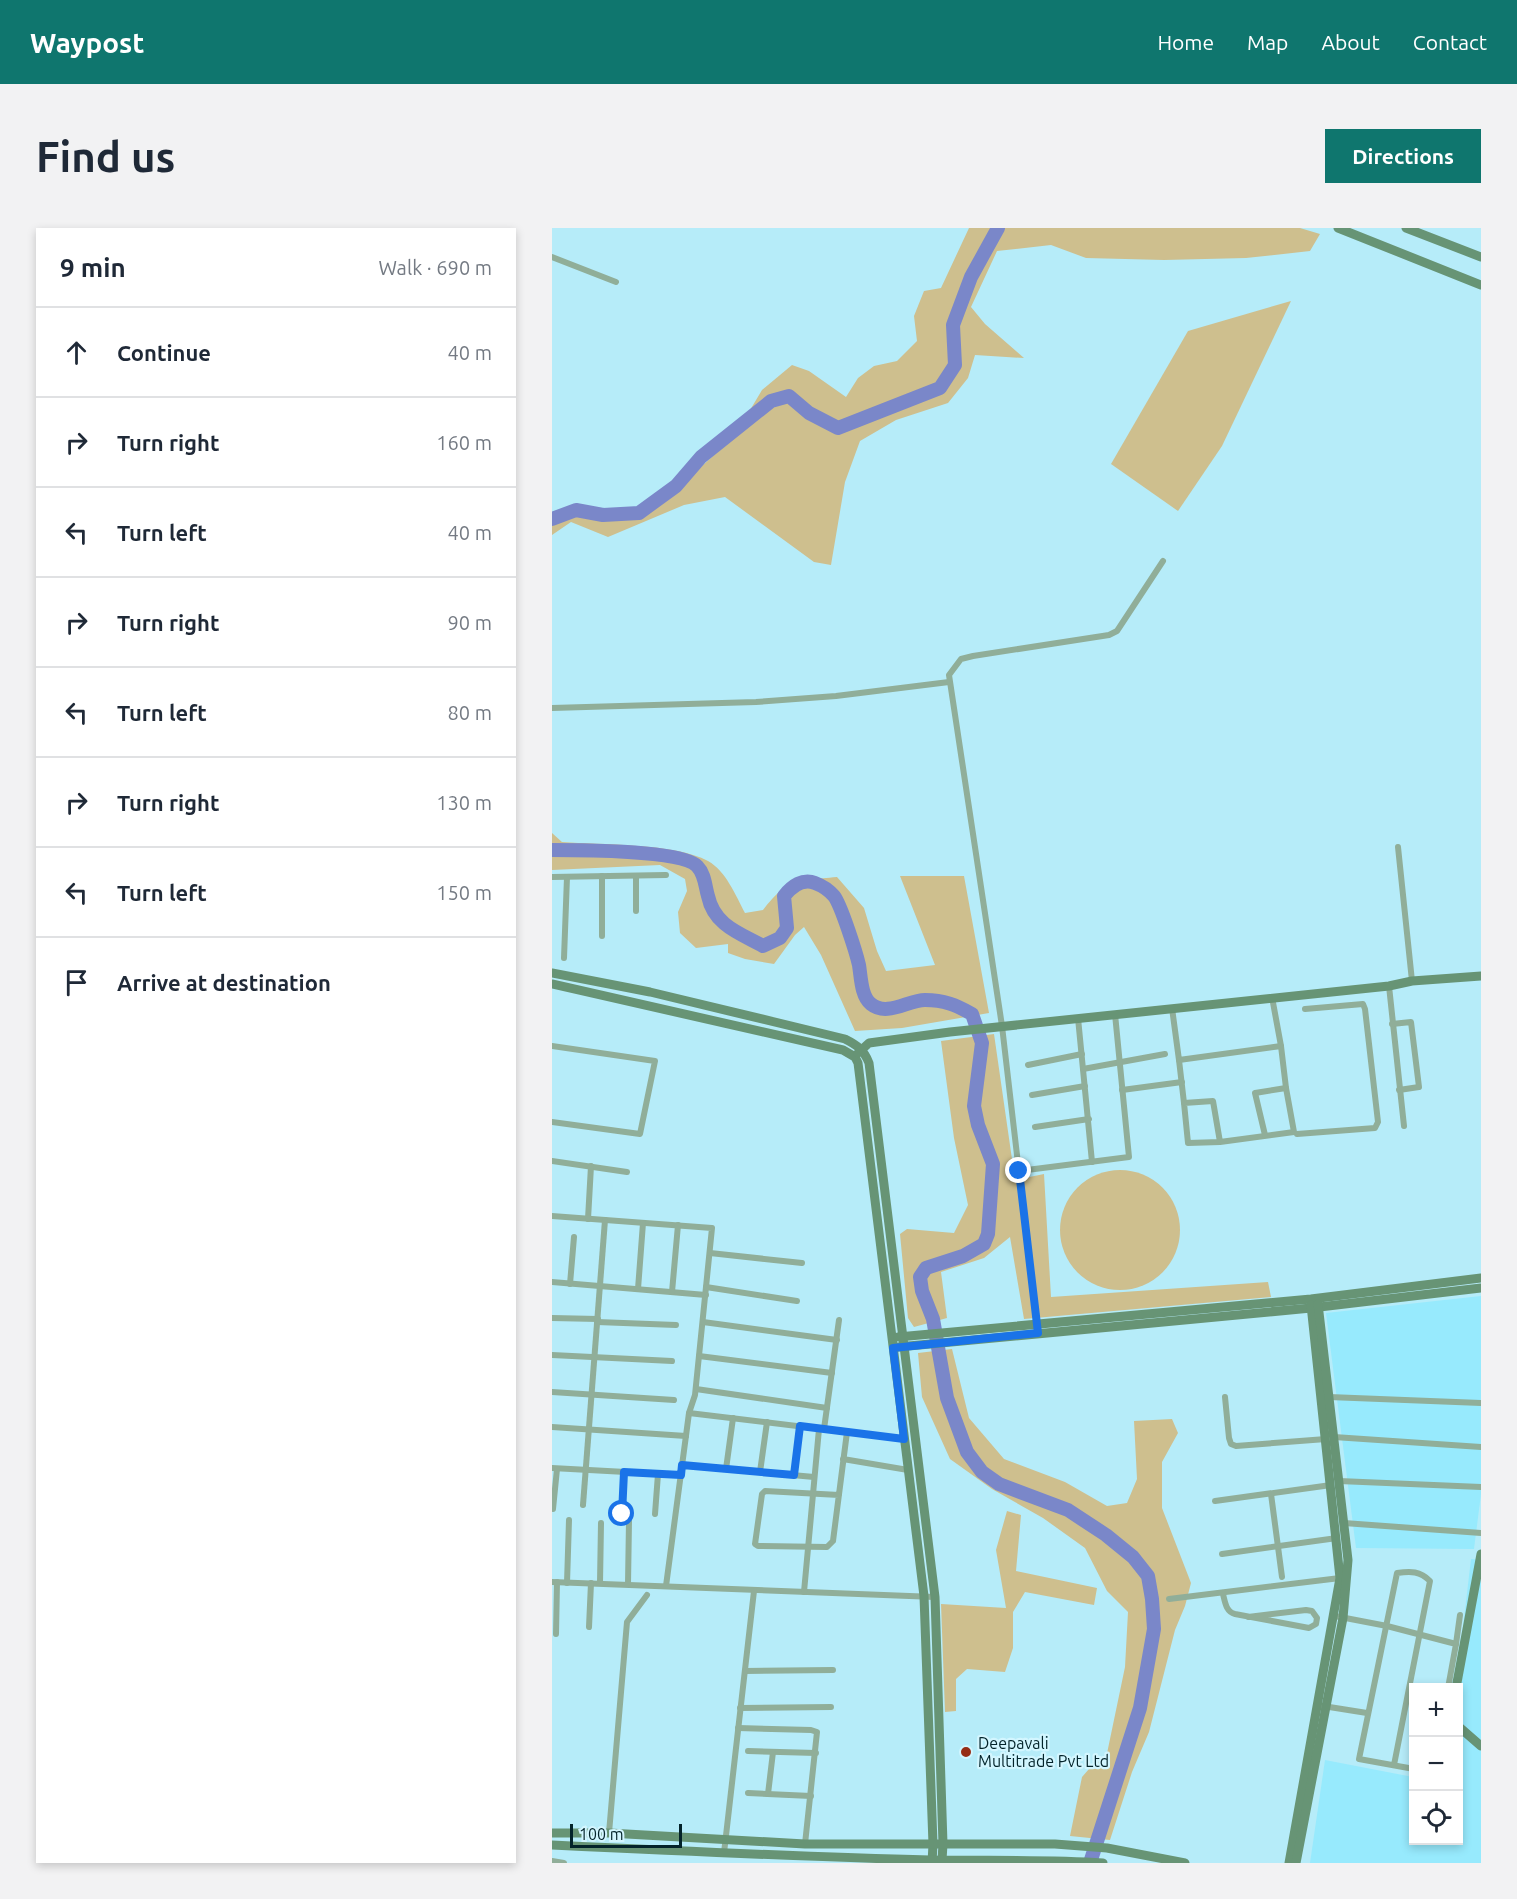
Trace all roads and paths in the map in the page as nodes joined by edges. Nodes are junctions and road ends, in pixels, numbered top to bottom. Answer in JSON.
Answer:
{"nodes":[{"id":1,"x":1338,"y":228,"type":"edge"},
{"id":2,"x":1406,"y":228,"type":"edge"},
{"id":3,"x":552,"y":257,"type":"edge"},
{"id":4,"x":1481,"y":257,"type":"edge"},
{"id":5,"x":616,"y":282,"type":"dead end"},
{"id":6,"x":1481,"y":285,"type":"edge"},
{"id":7,"x":1163,"y":561,"type":"dead end"},
{"id":8,"x":950,"y":682,"type":"junction"},
{"id":9,"x":552,"y":708,"type":"edge"},
{"id":10,"x":1398,"y":847,"type":"dead end"},
{"id":11,"x":666,"y":875,"type":"dead end"},
{"id":12,"x":602,"y":876,"type":"junction"},
{"id":13,"x":636,"y":876,"type":"junction"},
{"id":14,"x":552,"y":877,"type":"edge"},
{"id":15,"x":567,"y":877,"type":"junction"},
{"id":16,"x":636,"y":911,"type":"dead end"},
{"id":17,"x":602,"y":936,"type":"dead end"},
{"id":18,"x":564,"y":958,"type":"dead end"},
{"id":19,"x":552,"y":973,"type":"edge"},
{"id":20,"x":1481,"y":976,"type":"edge"},
{"id":21,"x":1412,"y":981,"type":"junction"},
{"id":22,"x":552,"y":984,"type":"edge"},
{"id":23,"x":1389,"y":986,"type":"junction"},
{"id":24,"x":1322,"y":993,"type":"junction"},
{"id":25,"x":1272,"y":997,"type":"junction"},
{"id":26,"x":1172,"y":1008,"type":"junction"},
{"id":27,"x":1323,"y":1008,"type":"junction"},
{"id":28,"x":1305,"y":1009,"type":"dead end"},
{"id":29,"x":1115,"y":1014,"type":"junction"},
{"id":30,"x":1078,"y":1018,"type":"junction"},
{"id":31,"x":1392,"y":1024,"type":"junction"},
{"id":32,"x":997,"y":1027,"type":"junction"},
{"id":33,"x":552,"y":1046,"type":"edge"},
{"id":34,"x":1281,"y":1046,"type":"junction"},
{"id":35,"x":858,"y":1053,"type":"junction"},
{"id":36,"x":1082,"y":1054,"type":"junction"},
{"id":37,"x":1165,"y":1054,"type":"dead end"},
{"id":38,"x":1179,"y":1060,"type":"junction"},
{"id":39,"x":1119,"y":1061,"type":"junction"},
{"id":40,"x":1028,"y":1065,"type":"dead end"},
{"id":41,"x":1083,"y":1069,"type":"junction"},
{"id":42,"x":1182,"y":1082,"type":"junction"},
{"id":43,"x":1085,"y":1086,"type":"junction"},
{"id":44,"x":1286,"y":1088,"type":"junction"},
{"id":45,"x":1122,"y":1090,"type":"junction"},
{"id":46,"x":1400,"y":1090,"type":"junction"},
{"id":47,"x":1032,"y":1095,"type":"dead end"},
{"id":48,"x":1184,"y":1103,"type":"junction"},
{"id":49,"x":1089,"y":1119,"type":"junction"},
{"id":50,"x":552,"y":1122,"type":"edge"},
{"id":51,"x":1404,"y":1126,"type":"dead end"},
{"id":52,"x":1035,"y":1127,"type":"dead end"},
{"id":53,"x":1297,"y":1134,"type":"dead end"},
{"id":54,"x":1265,"y":1135,"type":"junction"},
{"id":55,"x":1220,"y":1142,"type":"junction"},
{"id":56,"x":552,"y":1161,"type":"edge"},
{"id":57,"x":1092,"y":1162,"type":"junction"},
{"id":58,"x":591,"y":1166,"type":"junction"},
{"id":59,"x":1019,"y":1171,"type":"junction"},
{"id":60,"x":627,"y":1172,"type":"dead end"},
{"id":61,"x":552,"y":1216,"type":"edge"},
{"id":62,"x":588,"y":1219,"type":"junction"},
{"id":63,"x":605,"y":1220,"type":"junction"},
{"id":64,"x":644,"y":1223,"type":"junction"},
{"id":65,"x":678,"y":1225,"type":"junction"},
{"id":66,"x":574,"y":1237,"type":"dead end"},
{"id":67,"x":710,"y":1253,"type":"junction"},
{"id":68,"x":802,"y":1263,"type":"dead end"},
{"id":69,"x":1481,"y":1278,"type":"edge"},
{"id":70,"x":552,"y":1282,"type":"edge"},
{"id":71,"x":570,"y":1284,"type":"junction"},
{"id":72,"x":600,"y":1286,"type":"junction"},
{"id":73,"x":706,"y":1287,"type":"junction"},
{"id":74,"x":1481,"y":1288,"type":"edge"},
{"id":75,"x":638,"y":1289,"type":"junction"},
{"id":76,"x":672,"y":1292,"type":"junction"},
{"id":77,"x":706,"y":1295,"type":"junction"},
{"id":78,"x":798,"y":1301,"type":"dead end"},
{"id":79,"x":1314,"y":1303,"type":"junction"},
{"id":80,"x":552,"y":1318,"type":"edge"},
{"id":81,"x":598,"y":1320,"type":"junction"},
{"id":82,"x":839,"y":1320,"type":"dead end"},
{"id":83,"x":703,"y":1322,"type":"junction"},
{"id":84,"x":676,"y":1325,"type":"dead end"},
{"id":85,"x":1038,"y":1329,"type":"junction"},
{"id":86,"x":837,"y":1340,"type":"junction"},
{"id":87,"x":904,"y":1341,"type":"junction"},
{"id":88,"x":893,"y":1343,"type":"junction"},
{"id":89,"x":552,"y":1355,"type":"edge"},
{"id":90,"x":699,"y":1356,"type":"junction"},
{"id":91,"x":595,"y":1357,"type":"junction"},
{"id":92,"x":672,"y":1361,"type":"dead end"},
{"id":93,"x":832,"y":1373,"type":"junction"},
{"id":94,"x":696,"y":1389,"type":"junction"},
{"id":95,"x":552,"y":1392,"type":"edge"},
{"id":96,"x":592,"y":1394,"type":"junction"},
{"id":97,"x":1225,"y":1397,"type":"dead end"},
{"id":98,"x":1329,"y":1397,"type":"junction"},
{"id":99,"x":674,"y":1400,"type":"dead end"},
{"id":100,"x":1481,"y":1402,"type":"edge"},
{"id":101,"x":827,"y":1408,"type":"junction"},
{"id":102,"x":689,"y":1413,"type":"junction"},
{"id":103,"x":733,"y":1418,"type":"junction"},
{"id":104,"x":767,"y":1422,"type":"junction"},
{"id":105,"x":800,"y":1426,"type":"junction"},
{"id":106,"x":552,"y":1427,"type":"edge"},
{"id":107,"x":589,"y":1429,"type":"junction"},
{"id":108,"x":821,"y":1429,"type":"junction"},
{"id":109,"x":847,"y":1432,"type":"junction"},
{"id":110,"x":686,"y":1436,"type":"junction"},
{"id":111,"x":1330,"y":1438,"type":"junction"},
{"id":112,"x":904,"y":1439,"type":"junction"},
{"id":113,"x":1481,"y":1447,"type":"edge"},
{"id":114,"x":843,"y":1459,"type":"junction"},
{"id":115,"x":682,"y":1465,"type":"junction"},
{"id":116,"x":554,"y":1468,"type":"edge"},
{"id":117,"x":726,"y":1469,"type":"junction"},
{"id":118,"x":586,"y":1470,"type":"junction"},
{"id":119,"x":908,"y":1470,"type":"junction"},
{"id":120,"x":624,"y":1472,"type":"junction"},
{"id":121,"x":760,"y":1472,"type":"junction"},
{"id":122,"x":658,"y":1474,"type":"junction"},
{"id":123,"x":681,"y":1475,"type":"junction"},
{"id":124,"x":794,"y":1475,"type":"junction"},
{"id":125,"x":814,"y":1477,"type":"junction"},
{"id":126,"x":1335,"y":1483,"type":"junction"},
{"id":127,"x":1481,"y":1487,"type":"edge"},
{"id":128,"x":812,"y":1493,"type":"junction"},
{"id":129,"x":1271,"y":1494,"type":"junction"},
{"id":130,"x":839,"y":1495,"type":"junction"},
{"id":131,"x":1215,"y":1501,"type":"dead end"},
{"id":132,"x":583,"y":1505,"type":"dead end"},
{"id":133,"x":553,"y":1509,"type":"edge"},
{"id":134,"x":622,"y":1514,"type":"dead end"},
{"id":135,"x":655,"y":1514,"type":"dead end"},
{"id":136,"x":568,"y":1520,"type":"dead end"},
{"id":137,"x":629,"y":1521,"type":"dead end"},
{"id":138,"x":601,"y":1523,"type":"dead end"},
{"id":139,"x":1344,"y":1524,"type":"junction"},
{"id":140,"x":1481,"y":1533,"type":"edge"},
{"id":141,"x":1337,"y":1538,"type":"junction"},
{"id":142,"x":807,"y":1546,"type":"junction"},
{"id":143,"x":1278,"y":1546,"type":"junction"},
{"id":144,"x":1222,"y":1554,"type":"dead end"},
{"id":145,"x":1481,"y":1554,"type":"edge"},
{"id":146,"x":1342,"y":1573,"type":"junction"},
{"id":147,"x":1282,"y":1577,"type":"dead end"},
{"id":148,"x":554,"y":1582,"type":"edge"},
{"id":149,"x":567,"y":1582,"type":"junction"},
{"id":150,"x":591,"y":1583,"type":"junction"},
{"id":151,"x":600,"y":1583,"type":"junction"},
{"id":152,"x":628,"y":1584,"type":"junction"},
{"id":153,"x":666,"y":1586,"type":"junction"},
{"id":154,"x":754,"y":1591,"type":"junction"},
{"id":155,"x":804,"y":1592,"type":"junction"},
{"id":156,"x":1223,"y":1594,"type":"junction"},
{"id":157,"x":647,"y":1595,"type":"dead end"},
{"id":158,"x":924,"y":1596,"type":"junction"},
{"id":159,"x":935,"y":1597,"type":"junction"},
{"id":160,"x":1170,"y":1599,"type":"dead end"},
{"id":161,"x":1460,"y":1615,"type":"dead end"},
{"id":162,"x":1248,"y":1617,"type":"junction"},
{"id":163,"x":1339,"y":1617,"type":"junction"},
{"id":164,"x":1387,"y":1626,"type":"junction"},
{"id":165,"x":589,"y":1627,"type":"dead end"},
{"id":166,"x":556,"y":1634,"type":"dead end"},
{"id":167,"x":1418,"y":1634,"type":"junction"},
{"id":168,"x":1456,"y":1644,"type":"junction"},
{"id":169,"x":833,"y":1670,"type":"dead end"},
{"id":170,"x":745,"y":1671,"type":"junction"},
{"id":171,"x":1449,"y":1683,"type":"edge"},
{"id":172,"x":1457,"y":1683,"type":"edge"},
{"id":173,"x":1322,"y":1706,"type":"junction"},
{"id":174,"x":831,"y":1707,"type":"dead end"},
{"id":175,"x":740,"y":1708,"type":"junction"},
{"id":176,"x":1367,"y":1713,"type":"junction"},
{"id":177,"x":738,"y":1728,"type":"junction"},
{"id":178,"x":1463,"y":1730,"type":"edge"},
{"id":179,"x":1481,"y":1746,"type":"edge"},
{"id":180,"x":748,"y":1752,"type":"dead end"},
{"id":181,"x":773,"y":1752,"type":"junction"},
{"id":182,"x":816,"y":1753,"type":"junction"},
{"id":183,"x":1394,"y":1765,"type":"junction"},
{"id":184,"x":1409,"y":1768,"type":"edge"},
{"id":185,"x":748,"y":1793,"type":"dead end"},
{"id":186,"x":768,"y":1794,"type":"junction"},
{"id":187,"x":811,"y":1796,"type":"junction"},
{"id":188,"x":552,"y":1833,"type":"edge"},
{"id":189,"x":609,"y":1833,"type":"junction"},
{"id":190,"x":726,"y":1841,"type":"junction"},
{"id":191,"x":805,"y":1844,"type":"junction"},
{"id":192,"x":938,"y":1844,"type":"junction"},
{"id":193,"x":552,"y":1845,"type":"edge"},
{"id":194,"x":724,"y":1853,"type":"junction"},
{"id":195,"x":737,"y":1858,"type":"edge"},
{"id":196,"x":552,"y":1861,"type":"edge"},
{"id":197,"x":935,"y":1861,"type":"edge"},
{"id":198,"x":1044,"y":1862,"type":"edge"},
{"id":199,"x":564,"y":1863,"type":"edge"},
{"id":200,"x":1103,"y":1863,"type":"edge"},
{"id":201,"x":1185,"y":1863,"type":"edge"},
{"id":202,"x":1289,"y":1863,"type":"edge"},
{"id":203,"x":1296,"y":1863,"type":"edge"}],
"edges":[{"from":1,"to":6,"type":"street"},
{"from":2,"to":4,"type":"street"},
{"from":3,"to":5,"type":"street"},
{"from":7,"to":8,"type":"street"},
{"from":8,"to":9,"type":"street"},
{"from":8,"to":32,"type":"street"},
{"from":10,"to":21,"type":"street"},
{"from":11,"to":13,"type":"street"},
{"from":12,"to":13,"type":"street"},
{"from":12,"to":15,"type":"street"},
{"from":12,"to":17,"type":"street"},
{"from":13,"to":16,"type":"street"},
{"from":14,"to":15,"type":"street"},
{"from":15,"to":18,"type":"street"},
{"from":19,"to":35,"type":"street"},
{"from":20,"to":21,"type":"street"},
{"from":21,"to":23,"type":"street"},
{"from":22,"to":35,"type":"street"},
{"from":23,"to":24,"type":"street"},
{"from":23,"to":31,"type":"street"},
{"from":24,"to":25,"type":"street"},
{"from":24,"to":27,"type":"street"},
{"from":25,"to":26,"type":"street"},
{"from":25,"to":34,"type":"street"},
{"from":26,"to":29,"type":"street"},
{"from":26,"to":38,"type":"street"},
{"from":27,"to":28,"type":"street"},
{"from":27,"to":53,"type":"street"},
{"from":29,"to":30,"type":"street"},
{"from":29,"to":39,"type":"street"},
{"from":30,"to":32,"type":"street"},
{"from":30,"to":36,"type":"street"},
{"from":31,"to":46,"type":"street"},
{"from":31,"to":46,"type":"street"},
{"from":32,"to":35,"type":"street"},
{"from":32,"to":59,"type":"street"},
{"from":33,"to":50,"type":"street"},
{"from":34,"to":38,"type":"street"},
{"from":34,"to":44,"type":"street"},
{"from":35,"to":87,"type":"street"},
{"from":35,"to":88,"type":"street"},
{"from":36,"to":40,"type":"street"},
{"from":36,"to":41,"type":"street"},
{"from":37,"to":39,"type":"street"},
{"from":38,"to":42,"type":"street"},
{"from":39,"to":41,"type":"street"},
{"from":39,"to":45,"type":"street"},
{"from":41,"to":43,"type":"street"},
{"from":42,"to":45,"type":"street"},
{"from":42,"to":48,"type":"street"},
{"from":43,"to":47,"type":"street"},
{"from":43,"to":49,"type":"street"},
{"from":44,"to":54,"type":"street"},
{"from":44,"to":54,"type":"street"},
{"from":45,"to":57,"type":"street"},
{"from":46,"to":51,"type":"street"},
{"from":48,"to":55,"type":"street"},
{"from":48,"to":55,"type":"street"},
{"from":49,"to":52,"type":"street"},
{"from":49,"to":57,"type":"street"},
{"from":54,"to":55,"type":"street"},
{"from":56,"to":58,"type":"street"},
{"from":57,"to":59,"type":"street"},
{"from":58,"to":60,"type":"street"},
{"from":58,"to":62,"type":"street"},
{"from":59,"to":85,"type":"street"},
{"from":61,"to":62,"type":"street"},
{"from":62,"to":63,"type":"street"},
{"from":63,"to":64,"type":"street"},
{"from":63,"to":72,"type":"street"},
{"from":64,"to":65,"type":"street"},
{"from":64,"to":75,"type":"street"},
{"from":65,"to":67,"type":"street"},
{"from":65,"to":76,"type":"street"},
{"from":66,"to":71,"type":"street"},
{"from":67,"to":68,"type":"street"},
{"from":67,"to":73,"type":"street"},
{"from":69,"to":79,"type":"street"},
{"from":70,"to":71,"type":"street"},
{"from":71,"to":72,"type":"street"},
{"from":72,"to":75,"type":"street"},
{"from":72,"to":81,"type":"street"},
{"from":73,"to":77,"type":"street"},
{"from":73,"to":78,"type":"street"},
{"from":74,"to":79,"type":"street"},
{"from":75,"to":76,"type":"street"},
{"from":76,"to":77,"type":"street"},
{"from":77,"to":83,"type":"street"},
{"from":79,"to":85,"type":"street"},
{"from":79,"to":98,"type":"street"},
{"from":79,"to":111,"type":"street"},
{"from":80,"to":81,"type":"street"},
{"from":81,"to":84,"type":"street"},
{"from":81,"to":91,"type":"street"},
{"from":82,"to":86,"type":"street"},
{"from":83,"to":86,"type":"street"},
{"from":83,"to":90,"type":"street"},
{"from":85,"to":87,"type":"street"},
{"from":86,"to":93,"type":"street"},
{"from":87,"to":88,"type":"street"},
{"from":87,"to":159,"type":"street"},
{"from":88,"to":112,"type":"street"},
{"from":89,"to":91,"type":"street"},
{"from":90,"to":93,"type":"street"},
{"from":90,"to":94,"type":"street"},
{"from":91,"to":92,"type":"street"},
{"from":91,"to":96,"type":"street"},
{"from":93,"to":101,"type":"street"},
{"from":94,"to":101,"type":"street"},
{"from":94,"to":102,"type":"street"},
{"from":95,"to":96,"type":"street"},
{"from":96,"to":99,"type":"street"},
{"from":96,"to":107,"type":"street"},
{"from":97,"to":111,"type":"street"},
{"from":98,"to":100,"type":"street"},
{"from":98,"to":111,"type":"street"},
{"from":101,"to":108,"type":"street"},
{"from":102,"to":103,"type":"street"},
{"from":102,"to":110,"type":"street"},
{"from":103,"to":104,"type":"street"},
{"from":103,"to":117,"type":"street"},
{"from":104,"to":105,"type":"street"},
{"from":104,"to":121,"type":"street"},
{"from":105,"to":108,"type":"street"},
{"from":105,"to":124,"type":"street"},
{"from":106,"to":107,"type":"street"},
{"from":107,"to":110,"type":"street"},
{"from":107,"to":118,"type":"street"},
{"from":108,"to":109,"type":"street"},
{"from":108,"to":125,"type":"street"},
{"from":109,"to":112,"type":"street"},
{"from":109,"to":114,"type":"street"},
{"from":110,"to":115,"type":"street"},
{"from":111,"to":113,"type":"street"},
{"from":111,"to":126,"type":"street"},
{"from":112,"to":119,"type":"street"},
{"from":114,"to":119,"type":"street"},
{"from":114,"to":130,"type":"street"},
{"from":115,"to":117,"type":"street"},
{"from":115,"to":123,"type":"street"},
{"from":116,"to":118,"type":"street"},
{"from":116,"to":133,"type":"street"},
{"from":117,"to":121,"type":"street"},
{"from":118,"to":120,"type":"street"},
{"from":118,"to":132,"type":"street"},
{"from":119,"to":158,"type":"street"},
{"from":120,"to":122,"type":"street"},
{"from":120,"to":134,"type":"street"},
{"from":121,"to":124,"type":"street"},
{"from":122,"to":123,"type":"street"},
{"from":122,"to":135,"type":"street"},
{"from":123,"to":153,"type":"street"},
{"from":124,"to":125,"type":"street"},
{"from":125,"to":128,"type":"street"},
{"from":126,"to":127,"type":"street"},
{"from":126,"to":129,"type":"street"},
{"from":126,"to":139,"type":"street"},
{"from":126,"to":141,"type":"street"},
{"from":128,"to":130,"type":"street"},
{"from":128,"to":142,"type":"street"},
{"from":128,"to":142,"type":"street"},
{"from":129,"to":131,"type":"street"},
{"from":129,"to":143,"type":"street"},
{"from":130,"to":142,"type":"street"},
{"from":136,"to":149,"type":"street"},
{"from":137,"to":152,"type":"street"},
{"from":138,"to":151,"type":"street"},
{"from":139,"to":140,"type":"street"},
{"from":139,"to":146,"type":"street"},
{"from":141,"to":143,"type":"street"},
{"from":141,"to":146,"type":"street"},
{"from":142,"to":155,"type":"street"},
{"from":143,"to":144,"type":"street"},
{"from":143,"to":147,"type":"street"},
{"from":145,"to":172,"type":"street"},
{"from":146,"to":156,"type":"street"},
{"from":146,"to":163,"type":"street"},
{"from":148,"to":149,"type":"street"},
{"from":148,"to":166,"type":"street"},
{"from":149,"to":150,"type":"street"},
{"from":150,"to":151,"type":"street"},
{"from":150,"to":165,"type":"street"},
{"from":151,"to":152,"type":"street"},
{"from":152,"to":153,"type":"street"},
{"from":153,"to":154,"type":"street"},
{"from":154,"to":155,"type":"street"},
{"from":154,"to":170,"type":"street"},
{"from":155,"to":158,"type":"street"},
{"from":156,"to":160,"type":"street"},
{"from":156,"to":162,"type":"street"},
{"from":157,"to":189,"type":"street"},
{"from":158,"to":159,"type":"street"},
{"from":158,"to":192,"type":"street"},
{"from":159,"to":192,"type":"street"},
{"from":161,"to":168,"type":"street"},
{"from":162,"to":162,"type":"street"},
{"from":163,"to":164,"type":"street"},
{"from":163,"to":173,"type":"street"},
{"from":164,"to":167,"type":"street"},
{"from":164,"to":167,"type":"street"},
{"from":164,"to":176,"type":"street"},
{"from":167,"to":168,"type":"street"},
{"from":167,"to":183,"type":"street"},
{"from":168,"to":171,"type":"street"},
{"from":169,"to":170,"type":"street"},
{"from":170,"to":175,"type":"street"},
{"from":173,"to":176,"type":"street"},
{"from":173,"to":202,"type":"street"},
{"from":173,"to":203,"type":"street"},
{"from":174,"to":175,"type":"street"},
{"from":175,"to":177,"type":"street"},
{"from":176,"to":183,"type":"street"},
{"from":177,"to":182,"type":"street"},
{"from":177,"to":190,"type":"street"},
{"from":178,"to":179,"type":"street"},
{"from":180,"to":181,"type":"street"},
{"from":181,"to":182,"type":"street"},
{"from":181,"to":186,"type":"street"},
{"from":182,"to":187,"type":"street"},
{"from":183,"to":184,"type":"street"},
{"from":185,"to":186,"type":"street"},
{"from":186,"to":187,"type":"street"},
{"from":187,"to":191,"type":"street"},
{"from":188,"to":189,"type":"street"},
{"from":189,"to":190,"type":"street"},
{"from":190,"to":191,"type":"street"},
{"from":190,"to":194,"type":"street"},
{"from":191,"to":192,"type":"street"},
{"from":192,"to":197,"type":"street"},
{"from":192,"to":201,"type":"street"},
{"from":193,"to":194,"type":"street"},
{"from":194,"to":195,"type":"street"},
{"from":195,"to":197,"type":"street"},
{"from":196,"to":199,"type":"street"},
{"from":197,"to":198,"type":"street"},
{"from":198,"to":200,"type":"street"}]}
